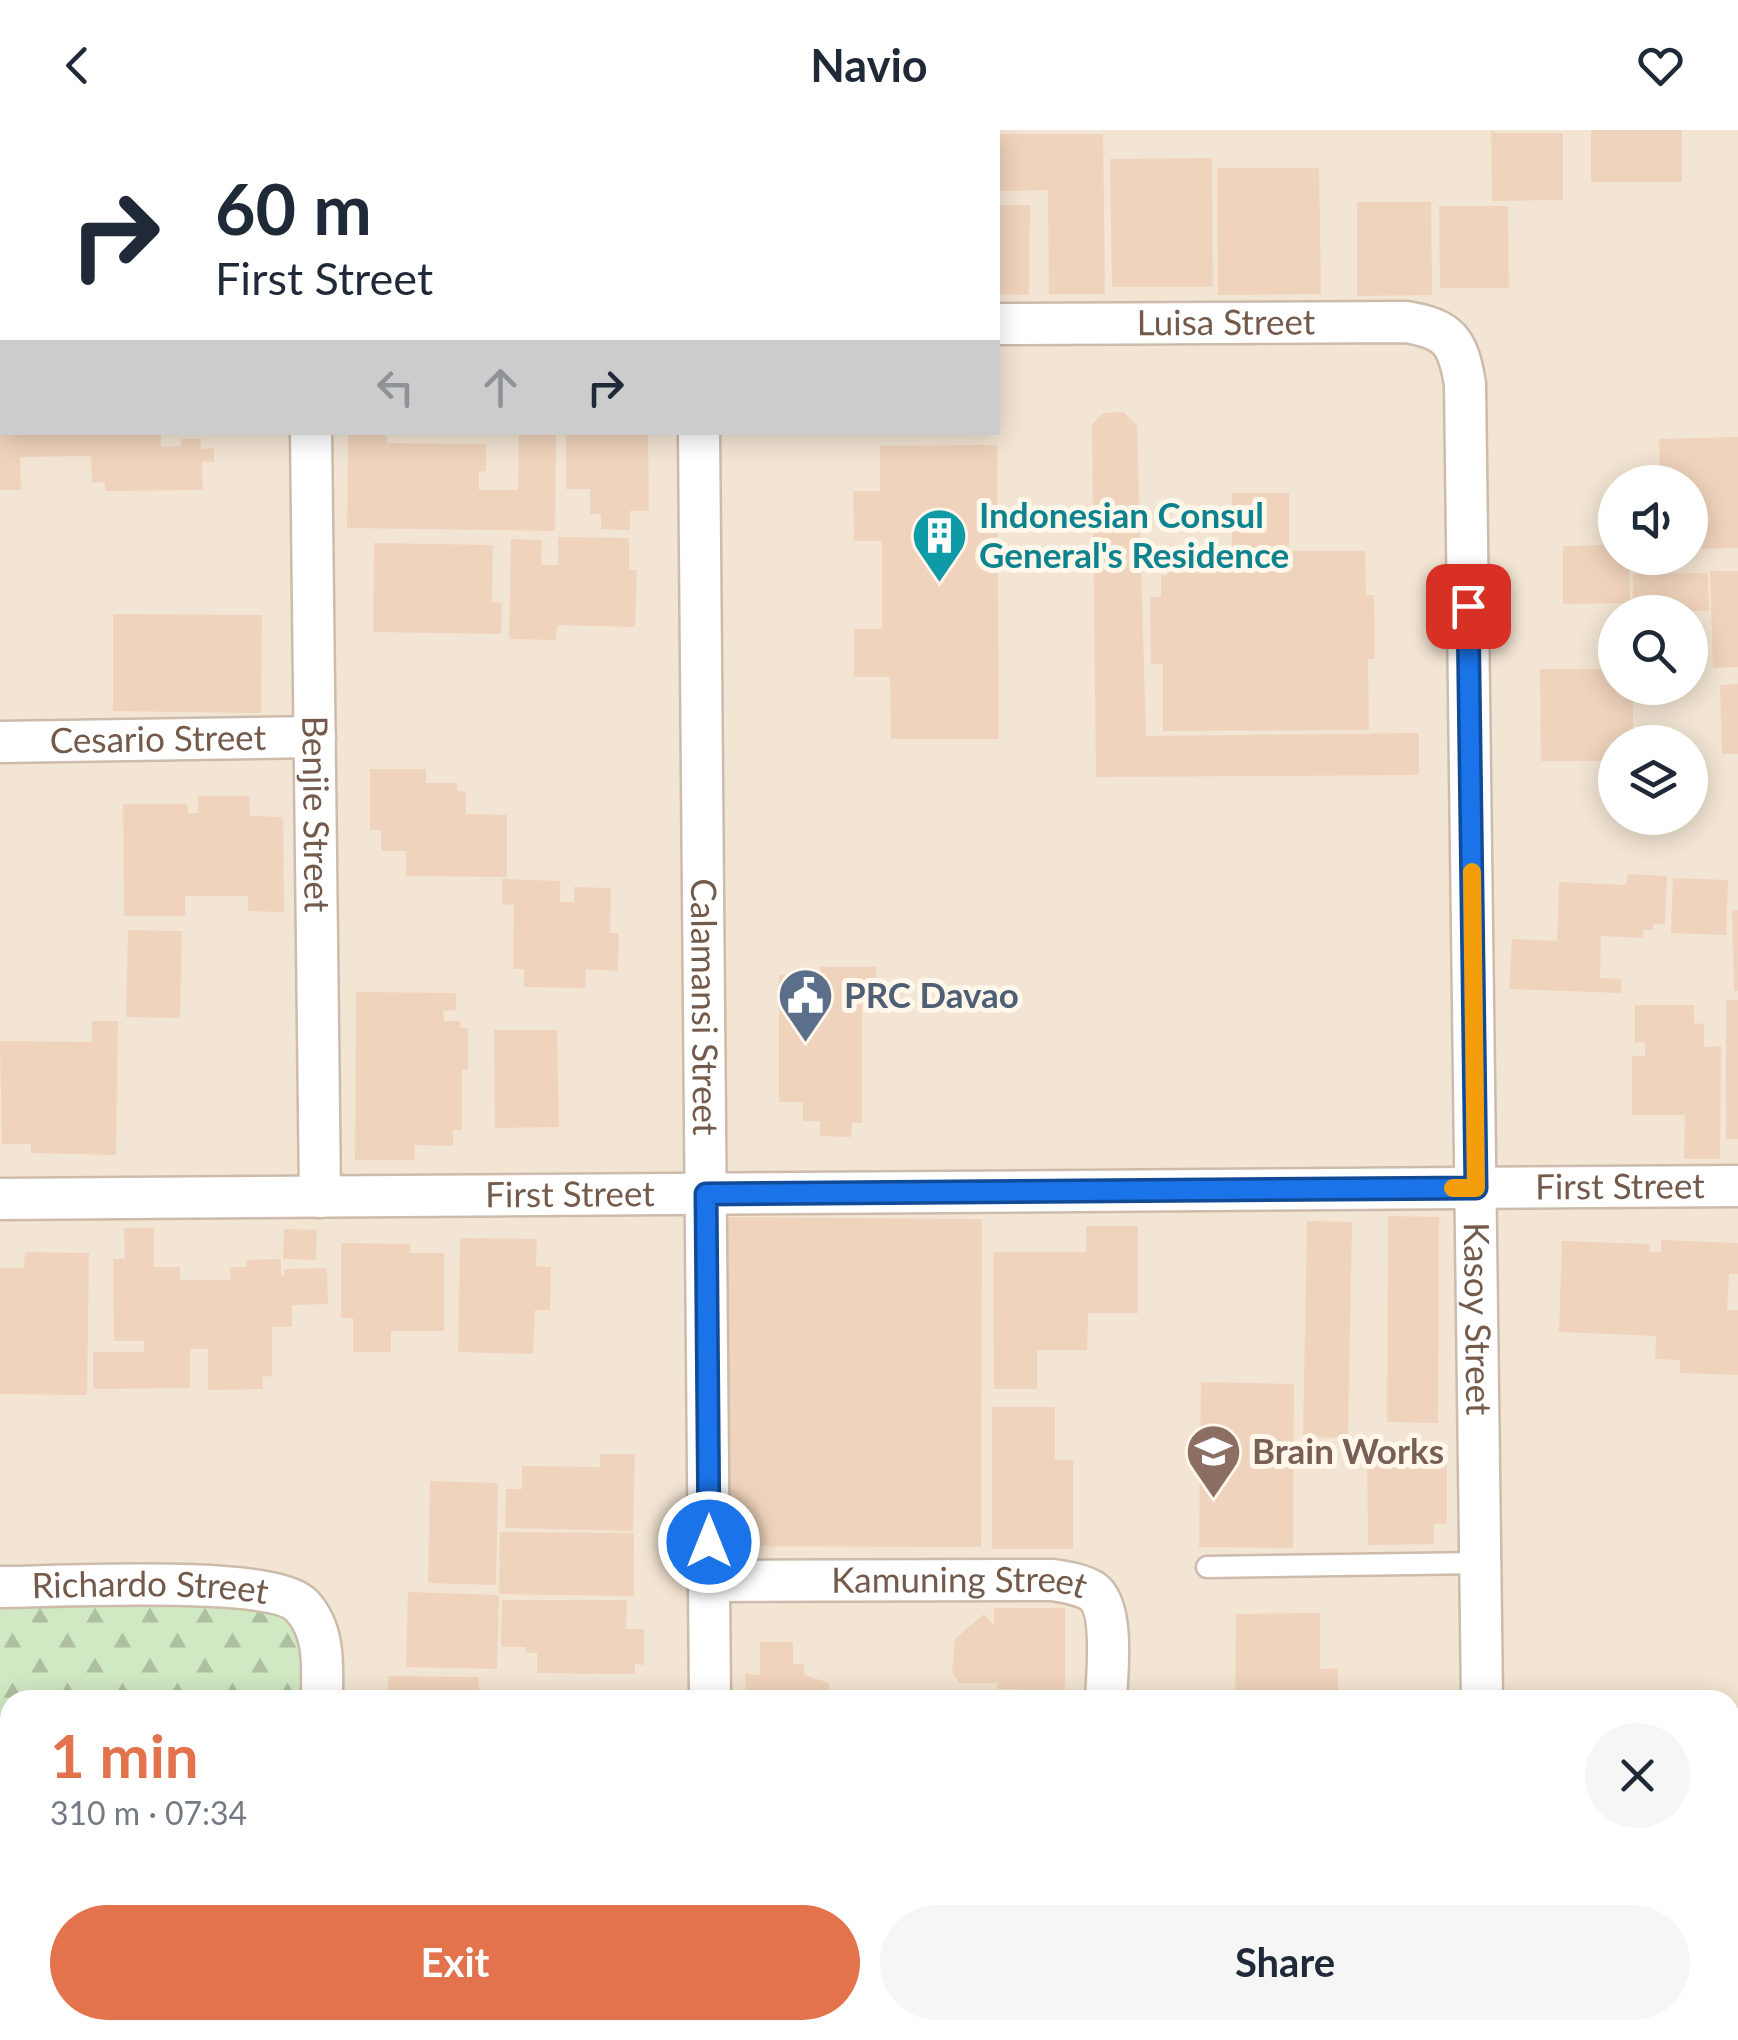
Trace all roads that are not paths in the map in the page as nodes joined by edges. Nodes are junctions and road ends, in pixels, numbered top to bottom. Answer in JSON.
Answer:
{"nodes":[{"id":1,"x":1000,"y":324,"type":"edge"},
{"id":2,"x":1450,"y":338,"type":"joint"},
{"id":3,"x":312,"y":435,"type":"edge"},
{"id":4,"x":699,"y":435,"type":"edge"},
{"id":5,"x":315,"y":737,"type":"junction"},
{"id":6,"x":0,"y":742,"type":"edge"},
{"id":7,"x":1738,"y":1186,"type":"edge"},
{"id":8,"x":1476,"y":1188,"type":"junction"},
{"id":9,"x":706,"y":1194,"type":"junction"},
{"id":10,"x":320,"y":1196,"type":"junction"},
{"id":11,"x":0,"y":1199,"type":"edge"},
{"id":12,"x":1480,"y":1563,"type":"junction"},
{"id":13,"x":1206,"y":1567,"type":"dead end"},
{"id":14,"x":709,"y":1581,"type":"junction"},
{"id":15,"x":0,"y":1587,"type":"edge"},
{"id":16,"x":322,"y":1690,"type":"edge"},
{"id":17,"x":710,"y":1690,"type":"edge"},
{"id":18,"x":1106,"y":1690,"type":"edge"},
{"id":19,"x":1482,"y":1690,"type":"edge"}],
"edges":[{"from":1,"to":2,"type":"street","name":"Luisa Street"},
{"from":2,"to":8,"type":"street","name":"Kasoy Street"},
{"from":3,"to":5,"type":"street","name":"Benjie Street"},
{"from":4,"to":9,"type":"street","name":"Calamansi Street"},
{"from":5,"to":6,"type":"street","name":"Cesario Street"},
{"from":5,"to":10,"type":"street","name":"Benjie Street"},
{"from":7,"to":8,"type":"street","name":"First Street"},
{"from":8,"to":9,"type":"street","name":"First Street"},
{"from":8,"to":12,"type":"street","name":"Kasoy Street"},
{"from":9,"to":10,"type":"street","name":"First Street"},
{"from":9,"to":14,"type":"street","name":"Calamansi Street"},
{"from":10,"to":11,"type":"street","name":"First Street"},
{"from":12,"to":13,"type":"lane"},
{"from":12,"to":19,"type":"street","name":"Kasoy Street"},
{"from":14,"to":17,"type":"street","name":"Calamansi Street"},
{"from":14,"to":18,"type":"street","name":"Kamuning Street"},
{"from":15,"to":16,"type":"street","name":"Richardo Street"}]}
